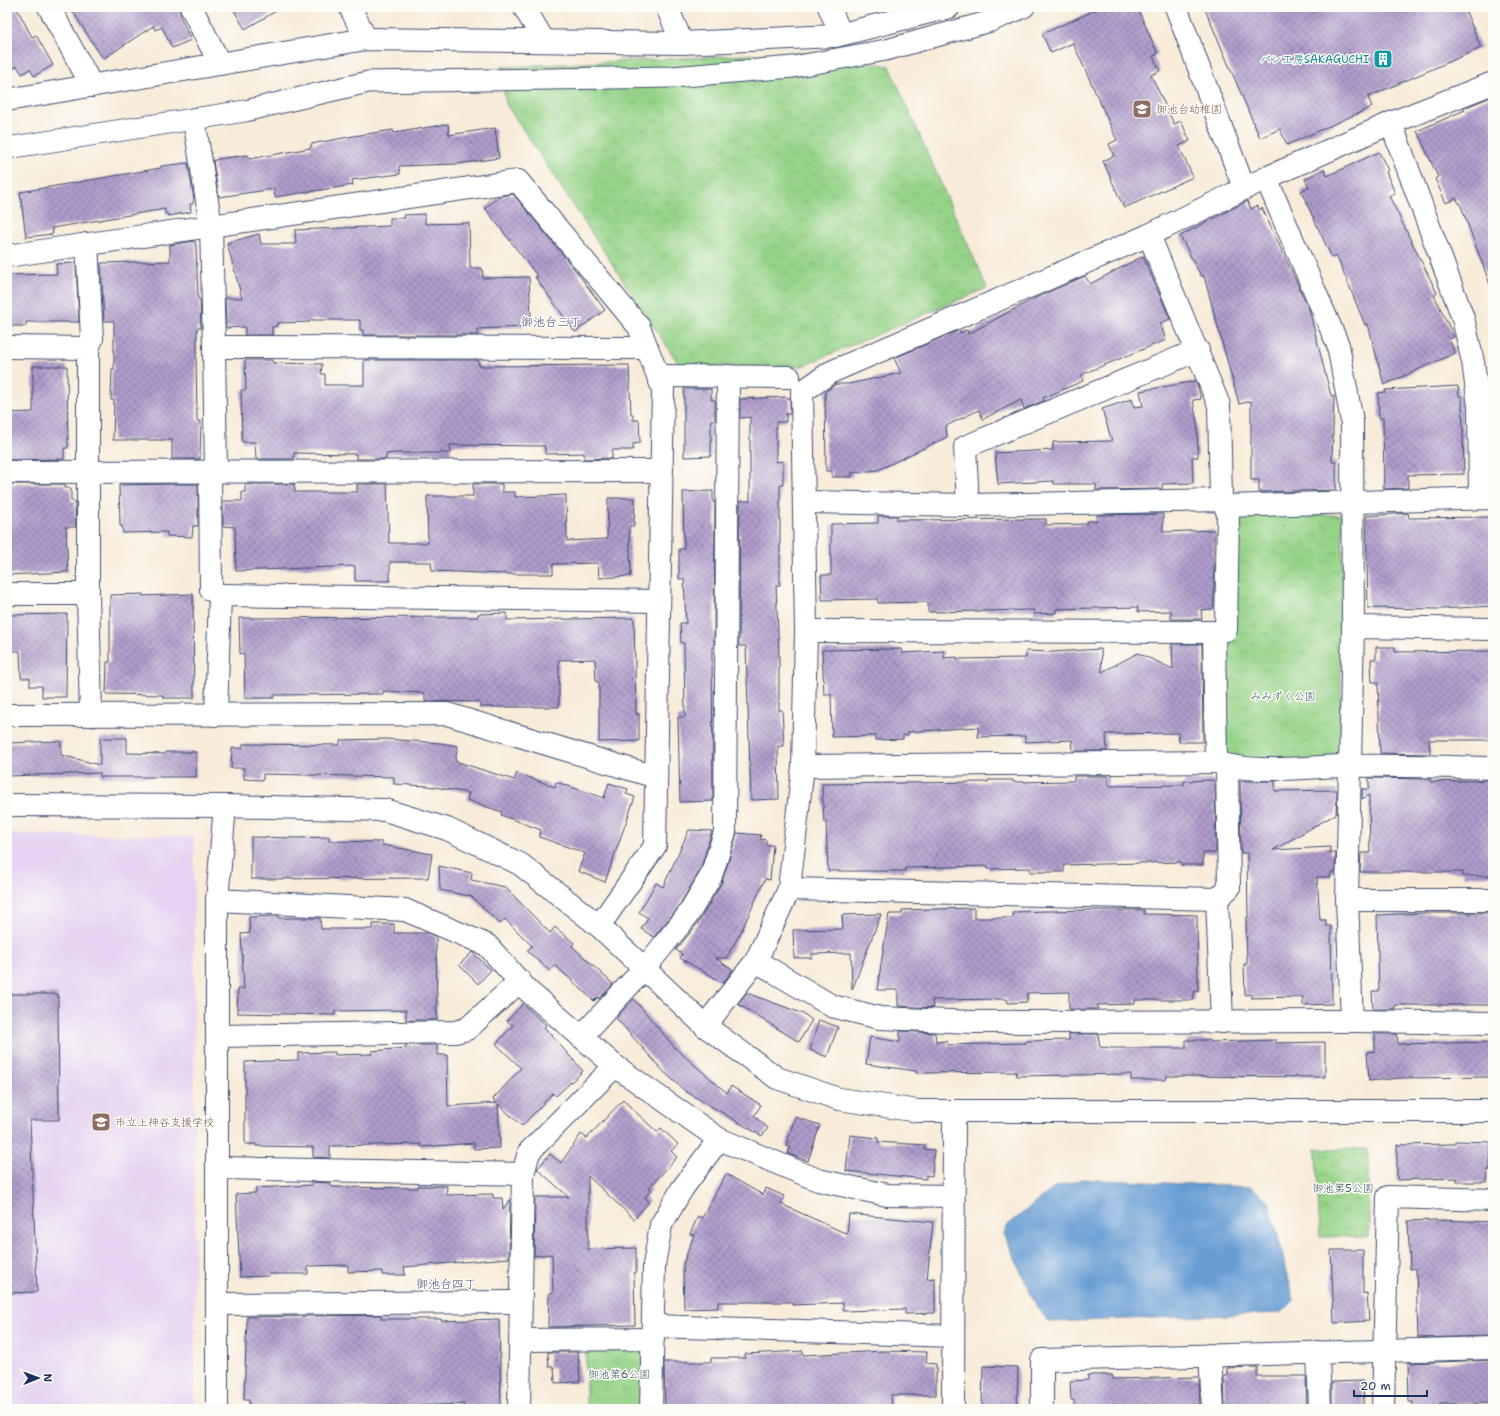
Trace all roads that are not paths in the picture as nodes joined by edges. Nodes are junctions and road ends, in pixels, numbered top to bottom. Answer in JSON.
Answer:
{"nodes":[{"id":1,"x":49,"y":7,"type":"edge"},
{"id":2,"x":191,"y":7,"type":"edge"},
{"id":3,"x":350,"y":7,"type":"edge"},
{"id":4,"x":524,"y":7,"type":"edge"},
{"id":5,"x":667,"y":7,"type":"edge"},
{"id":6,"x":829,"y":7,"type":"edge"},
{"id":7,"x":949,"y":7,"type":"edge"},
{"id":8,"x":1024,"y":7,"type":"edge"},
{"id":9,"x":1176,"y":7,"type":"edge"},
{"id":10,"x":841,"y":34,"type":"junction"},
{"id":11,"x":366,"y":39,"type":"junction"},
{"id":12,"x":544,"y":41,"type":"junction"},
{"id":13,"x":682,"y":43,"type":"junction"},
{"id":14,"x":220,"y":64,"type":"junction"},
{"id":15,"x":1493,"y":83,"type":"edge"},
{"id":16,"x":92,"y":86,"type":"junction"},
{"id":17,"x":7,"y":100,"type":"edge"},
{"id":18,"x":194,"y":120,"type":"junction"},
{"id":19,"x":1391,"y":123,"type":"junction"},
{"id":20,"x":7,"y":148,"type":"edge"},
{"id":21,"x":1266,"y":178,"type":"junction"},
{"id":22,"x":1244,"y":188,"type":"junction"},
{"id":23,"x":211,"y":226,"type":"junction"},
{"id":24,"x":1149,"y":235,"type":"junction"},
{"id":25,"x":87,"y":244,"type":"junction"},
{"id":26,"x":7,"y":256,"type":"edge"},
{"id":27,"x":7,"y":347,"type":"edge"},
{"id":28,"x":214,"y":347,"type":"junction"},
{"id":29,"x":88,"y":348,"type":"junction"},
{"id":30,"x":647,"y":348,"type":"junction"},
{"id":31,"x":1198,"y":350,"type":"junction"},
{"id":32,"x":658,"y":376,"type":"junction"},
{"id":33,"x":728,"y":376,"type":"junction"},
{"id":34,"x":790,"y":376,"type":"dead end"},
{"id":35,"x":213,"y":471,"type":"junction"},
{"id":36,"x":662,"y":471,"type":"junction"},
{"id":37,"x":7,"y":472,"type":"edge"},
{"id":38,"x":87,"y":473,"type":"junction"},
{"id":39,"x":1486,"y":498,"type":"edge"},
{"id":40,"x":805,"y":502,"type":"junction"},
{"id":41,"x":1223,"y":503,"type":"junction"},
{"id":42,"x":1351,"y":503,"type":"junction"},
{"id":43,"x":968,"y":505,"type":"junction"},
{"id":44,"x":7,"y":594,"type":"edge"},
{"id":45,"x":88,"y":594,"type":"junction"},
{"id":46,"x":220,"y":595,"type":"junction"},
{"id":47,"x":660,"y":601,"type":"junction"},
{"id":48,"x":1353,"y":627,"type":"junction"},
{"id":49,"x":1493,"y":629,"type":"edge"},
{"id":50,"x":806,"y":631,"type":"junction"},
{"id":51,"x":1214,"y":632,"type":"junction"},
{"id":52,"x":7,"y":715,"type":"edge"},
{"id":53,"x":90,"y":715,"type":"junction"},
{"id":54,"x":216,"y":715,"type":"junction"},
{"id":55,"x":1222,"y":764,"type":"junction"},
{"id":56,"x":803,"y":766,"type":"junction"},
{"id":57,"x":1351,"y":766,"type":"junction"},
{"id":58,"x":1493,"y":768,"type":"edge"},
{"id":59,"x":656,"y":777,"type":"junction"},
{"id":60,"x":7,"y":805,"type":"edge"},
{"id":61,"x":225,"y":806,"type":"junction"},
{"id":62,"x":789,"y":889,"type":"junction"},
{"id":63,"x":1217,"y":899,"type":"junction"},
{"id":64,"x":217,"y":900,"type":"junction"},
{"id":65,"x":1347,"y":900,"type":"junction"},
{"id":66,"x":1493,"y":900,"type":"edge"},
{"id":67,"x":599,"y":926,"type":"junction"},
{"id":68,"x":756,"y":961,"type":"junction"},
{"id":69,"x":644,"y":969,"type":"junction"},
{"id":70,"x":520,"y":981,"type":"junction"},
{"id":71,"x":1352,"y":1021,"type":"junction"},
{"id":72,"x":1222,"y":1022,"type":"junction"},
{"id":73,"x":1493,"y":1023,"type":"edge"},
{"id":74,"x":704,"y":1026,"type":"junction"},
{"id":75,"x":217,"y":1036,"type":"junction"},
{"id":76,"x":581,"y":1037,"type":"junction"},
{"id":77,"x":615,"y":1066,"type":"junction"},
{"id":78,"x":954,"y":1111,"type":"junction"},
{"id":79,"x":1493,"y":1111,"type":"edge"},
{"id":80,"x":719,"y":1140,"type":"junction"},
{"id":81,"x":217,"y":1168,"type":"junction"},
{"id":82,"x":523,"y":1174,"type":"junction"},
{"id":83,"x":954,"y":1196,"type":"junction"},
{"id":84,"x":1493,"y":1200,"type":"edge"},
{"id":85,"x":520,"y":1302,"type":"junction"},
{"id":86,"x":216,"y":1304,"type":"junction"},
{"id":87,"x":653,"y":1333,"type":"junction"},
{"id":88,"x":953,"y":1336,"type":"junction"},
{"id":89,"x":521,"y":1340,"type":"junction"},
{"id":90,"x":1493,"y":1348,"type":"edge"},
{"id":91,"x":1383,"y":1350,"type":"junction"},
{"id":92,"x":1318,"y":1352,"type":"junction"},
{"id":93,"x":1210,"y":1355,"type":"junction"},
{"id":94,"x":217,"y":1409,"type":"edge"},
{"id":95,"x":520,"y":1409,"type":"edge"},
{"id":96,"x":651,"y":1409,"type":"edge"},
{"id":97,"x":953,"y":1409,"type":"edge"},
{"id":98,"x":1042,"y":1409,"type":"edge"},
{"id":99,"x":1213,"y":1409,"type":"edge"},
{"id":100,"x":1320,"y":1409,"type":"edge"},
{"id":101,"x":1383,"y":1409,"type":"edge"}],
"edges":[{"from":1,"to":16,"type":"street"},
{"from":2,"to":14,"type":"street"},
{"from":3,"to":11,"type":"street"},
{"from":4,"to":12,"type":"street"},
{"from":5,"to":13,"type":"street"},
{"from":6,"to":10,"type":"street"},
{"from":7,"to":10,"type":"street"},
{"from":8,"to":18,"type":"street"},
{"from":9,"to":22,"type":"street"},
{"from":10,"to":13,"type":"street"},
{"from":11,"to":12,"type":"street"},
{"from":11,"to":14,"type":"street"},
{"from":12,"to":13,"type":"street"},
{"from":14,"to":16,"type":"street"},
{"from":15,"to":19,"type":"street"},
{"from":16,"to":17,"type":"street"},
{"from":18,"to":20,"type":"street"},
{"from":18,"to":23,"type":"street"},
{"from":19,"to":21,"type":"street"},
{"from":19,"to":39,"type":"street"},
{"from":21,"to":22,"type":"street"},
{"from":21,"to":42,"type":"street"},
{"from":22,"to":24,"type":"street"},
{"from":23,"to":25,"type":"street"},
{"from":23,"to":28,"type":"street"},
{"from":23,"to":30,"type":"street"},
{"from":24,"to":31,"type":"street"},
{"from":24,"to":40,"type":"street"},
{"from":25,"to":26,"type":"street"},
{"from":25,"to":29,"type":"street"},
{"from":27,"to":29,"type":"street"},
{"from":28,"to":30,"type":"street"},
{"from":28,"to":35,"type":"street"},
{"from":29,"to":38,"type":"street"},
{"from":30,"to":32,"type":"street"},
{"from":31,"to":41,"type":"street"},
{"from":31,"to":43,"type":"street"},
{"from":32,"to":33,"type":"street"},
{"from":32,"to":36,"type":"street"},
{"from":33,"to":34,"type":"street"},
{"from":33,"to":69,"type":"street"},
{"from":35,"to":36,"type":"street"},
{"from":35,"to":38,"type":"street"},
{"from":35,"to":46,"type":"street"},
{"from":36,"to":47,"type":"street"},
{"from":37,"to":38,"type":"street"},
{"from":38,"to":45,"type":"street"},
{"from":39,"to":42,"type":"street"},
{"from":40,"to":43,"type":"street"},
{"from":40,"to":50,"type":"street"},
{"from":41,"to":42,"type":"street"},
{"from":41,"to":43,"type":"street"},
{"from":41,"to":51,"type":"street"},
{"from":42,"to":48,"type":"street"},
{"from":44,"to":45,"type":"street"},
{"from":45,"to":53,"type":"street"},
{"from":46,"to":47,"type":"street"},
{"from":46,"to":54,"type":"street"},
{"from":47,"to":59,"type":"street"},
{"from":48,"to":49,"type":"street"},
{"from":48,"to":57,"type":"street"},
{"from":50,"to":51,"type":"street"},
{"from":50,"to":56,"type":"street"},
{"from":51,"to":55,"type":"street"},
{"from":52,"to":53,"type":"street"},
{"from":53,"to":54,"type":"street"},
{"from":54,"to":59,"type":"street"},
{"from":55,"to":56,"type":"street"},
{"from":55,"to":57,"type":"street"},
{"from":55,"to":63,"type":"street"},
{"from":56,"to":62,"type":"street"},
{"from":57,"to":58,"type":"street"},
{"from":57,"to":65,"type":"street"},
{"from":59,"to":67,"type":"street"},
{"from":60,"to":61,"type":"street"},
{"from":61,"to":64,"type":"street"},
{"from":61,"to":67,"type":"street"},
{"from":62,"to":63,"type":"street"},
{"from":62,"to":68,"type":"street"},
{"from":63,"to":72,"type":"street"},
{"from":64,"to":70,"type":"street"},
{"from":64,"to":75,"type":"street"},
{"from":65,"to":66,"type":"street"},
{"from":65,"to":71,"type":"street"},
{"from":67,"to":69,"type":"street"},
{"from":68,"to":72,"type":"street"},
{"from":68,"to":74,"type":"street"},
{"from":69,"to":74,"type":"street"},
{"from":69,"to":76,"type":"street"},
{"from":70,"to":75,"type":"street"},
{"from":70,"to":76,"type":"street"},
{"from":71,"to":72,"type":"street"},
{"from":71,"to":73,"type":"street"},
{"from":74,"to":78,"type":"street"},
{"from":75,"to":81,"type":"street"},
{"from":76,"to":77,"type":"street"},
{"from":77,"to":80,"type":"street"},
{"from":77,"to":82,"type":"street"},
{"from":78,"to":79,"type":"street"},
{"from":78,"to":83,"type":"street"},
{"from":80,"to":83,"type":"street"},
{"from":80,"to":87,"type":"street"},
{"from":81,"to":82,"type":"street"},
{"from":81,"to":86,"type":"street"},
{"from":82,"to":85,"type":"street"},
{"from":83,"to":88,"type":"street"},
{"from":84,"to":91,"type":"street"},
{"from":85,"to":86,"type":"street"},
{"from":85,"to":89,"type":"street"},
{"from":86,"to":94,"type":"street"},
{"from":87,"to":88,"type":"street"},
{"from":87,"to":89,"type":"street"},
{"from":87,"to":96,"type":"street"},
{"from":88,"to":97,"type":"street"},
{"from":89,"to":95,"type":"street"},
{"from":90,"to":91,"type":"street"},
{"from":91,"to":92,"type":"street"},
{"from":91,"to":101,"type":"street"},
{"from":92,"to":93,"type":"street"},
{"from":92,"to":100,"type":"street"},
{"from":93,"to":98,"type":"street"},
{"from":93,"to":99,"type":"street"}]}
